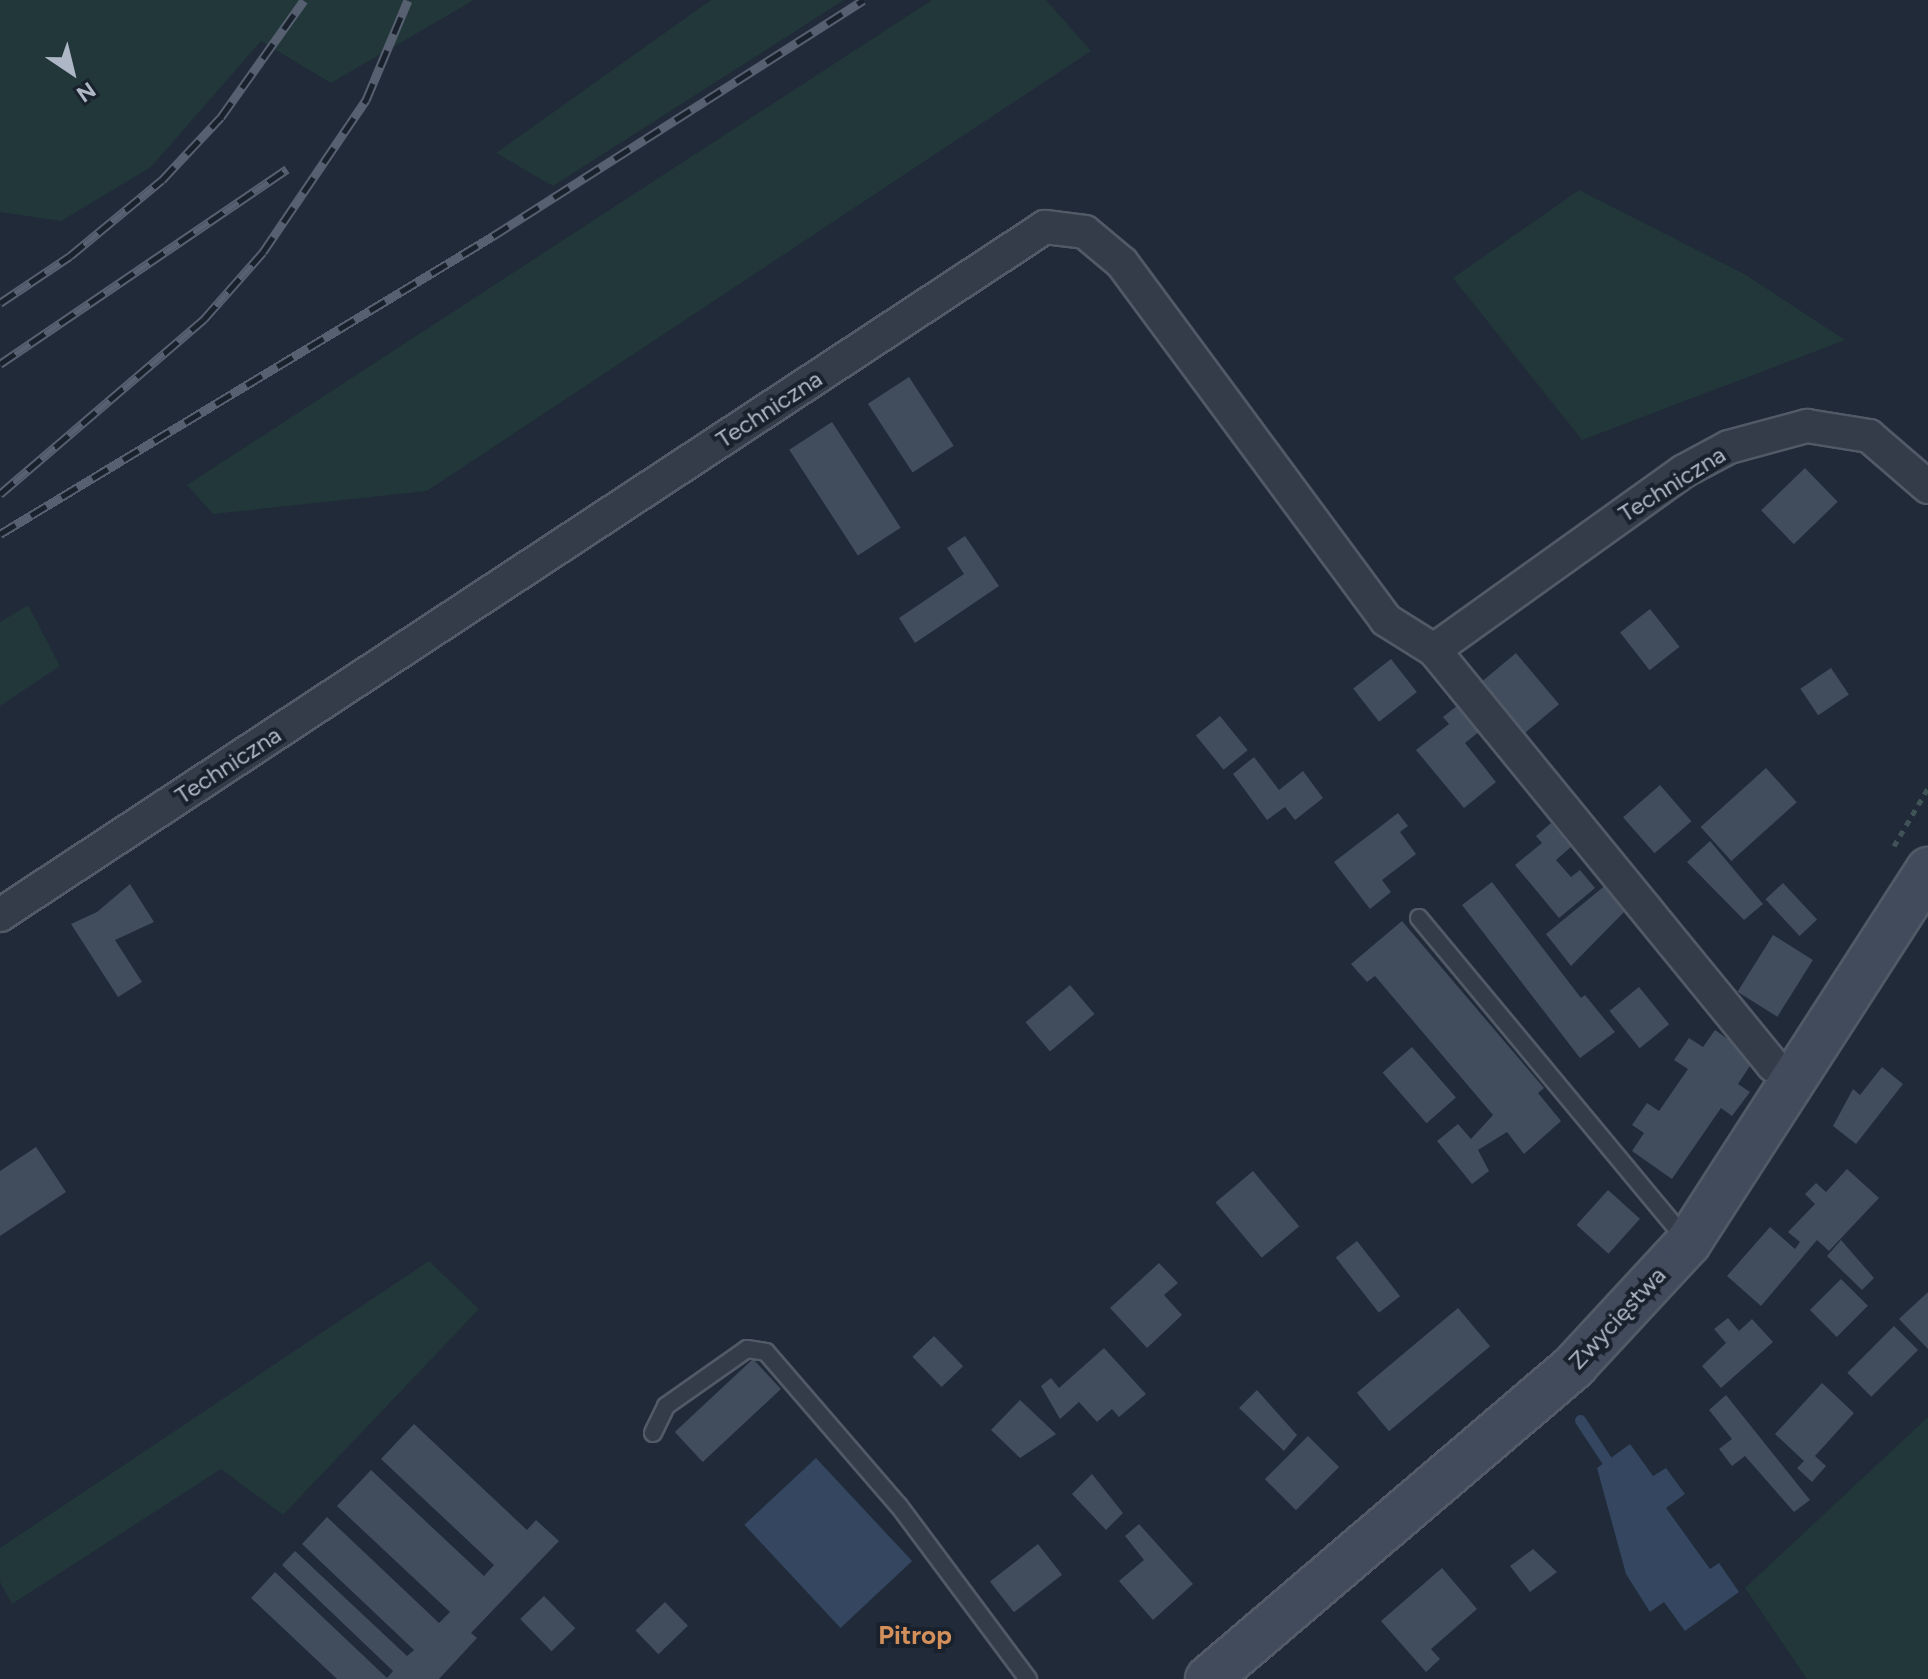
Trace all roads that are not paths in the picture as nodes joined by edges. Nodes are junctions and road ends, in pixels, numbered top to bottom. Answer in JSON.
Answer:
{"nodes":[{"id":1,"x":1928,"y":487,"type":"edge"},
{"id":2,"x":1434,"y":650,"type":"junction"},
{"id":3,"x":1928,"y":870,"type":"edge"},
{"id":4,"x":0,"y":915,"type":"edge"},
{"id":5,"x":1419,"y":918,"type":"dead end"},
{"id":6,"x":1795,"y":1080,"type":"junction"},
{"id":7,"x":1688,"y":1243,"type":"junction"},
{"id":8,"x":653,"y":1433,"type":"dead end"},
{"id":9,"x":1028,"y":1679,"type":"edge"},
{"id":10,"x":1208,"y":1679,"type":"edge"}],
"edges":[{"from":1,"to":2,"type":"street","name":"Techniczna"},
{"from":2,"to":4,"type":"street","name":"Techniczna"},
{"from":2,"to":6,"type":"street","name":"Techniczna"},
{"from":3,"to":6,"type":"street","name":"Zwycięstwa"},
{"from":5,"to":7,"type":"lane"},
{"from":6,"to":7,"type":"street","name":"Zwycięstwa"},
{"from":7,"to":10,"type":"street","name":"Zwycięstwa"},
{"from":8,"to":9,"type":"lane"}]}
